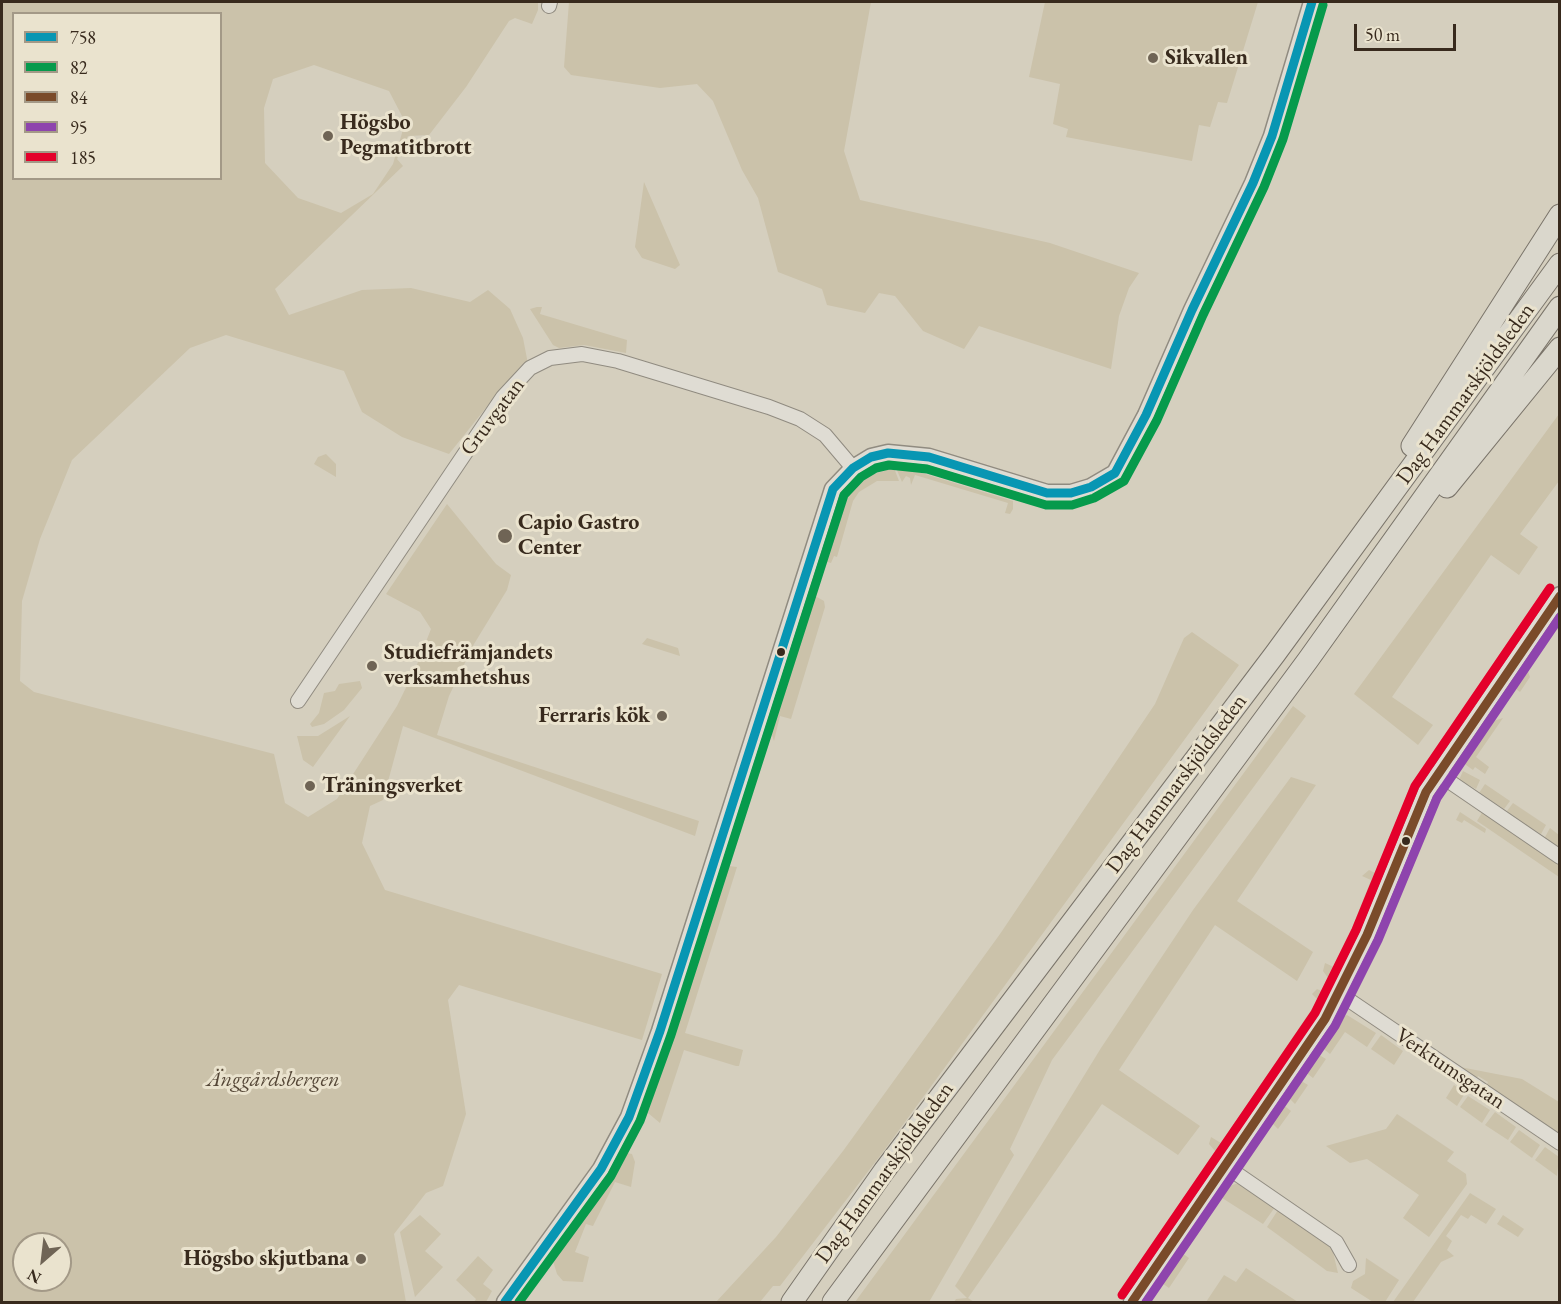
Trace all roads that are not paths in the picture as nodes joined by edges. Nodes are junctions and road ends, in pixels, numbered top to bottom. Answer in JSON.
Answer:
{"nodes":[{"id":1,"x":1312,"y":2,"type":"edge"},
{"id":2,"x":1560,"y":215,"type":"edge"},
{"id":3,"x":1560,"y":264,"type":"edge"},
{"id":4,"x":1560,"y":307,"type":"edge"},
{"id":5,"x":1560,"y":348,"type":"edge"},
{"id":6,"x":853,"y":468,"type":"junction"},
{"id":7,"x":1560,"y":596,"type":"edge"},
{"id":8,"x":1275,"y":654,"type":"junction"},
{"id":9,"x":1308,"y":660,"type":"junction"},
{"id":10,"x":298,"y":701,"type":"dead end"},
{"id":11,"x":1437,"y":773,"type":"junction"},
{"id":12,"x":1560,"y":857,"type":"edge"},
{"id":13,"x":1340,"y":994,"type":"junction"},
{"id":14,"x":1560,"y":1143,"type":"edge"},
{"id":15,"x":1224,"y":1165,"type":"junction"},
{"id":16,"x":884,"y":1171,"type":"junction"},
{"id":17,"x":1349,"y":1265,"type":"dead end"},
{"id":18,"x":505,"y":1302,"type":"edge"},
{"id":19,"x":782,"y":1302,"type":"edge"},
{"id":20,"x":792,"y":1302,"type":"edge"},
{"id":21,"x":833,"y":1302,"type":"edge"},
{"id":22,"x":1132,"y":1302,"type":"edge"}],
"edges":[{"from":1,"to":6,"type":"street"},
{"from":2,"to":8,"type":"main road"},
{"from":3,"to":8,"type":"main road","name":"Dag Hammarskjöldsleden"},
{"from":4,"to":9,"type":"main road","name":"Dag Hammarskjöldsleden"},
{"from":5,"to":9,"type":"main road"},
{"from":6,"to":10,"type":"street","name":"Gruvgatan"},
{"from":6,"to":18,"type":"street"},
{"from":7,"to":11,"type":"street"},
{"from":8,"to":16,"type":"main road","name":"Dag Hammarskjöldsleden"},
{"from":9,"to":21,"type":"main road","name":"Dag Hammarskjöldsleden"},
{"from":11,"to":12,"type":"street"},
{"from":11,"to":13,"type":"street"},
{"from":13,"to":14,"type":"street","name":"Verktumsgatan"},
{"from":13,"to":15,"type":"street"},
{"from":15,"to":17,"type":"street"},
{"from":15,"to":22,"type":"street"},
{"from":16,"to":19,"type":"main road"},
{"from":16,"to":20,"type":"main road","name":"Dag Hammarskjöldsleden"}]}
